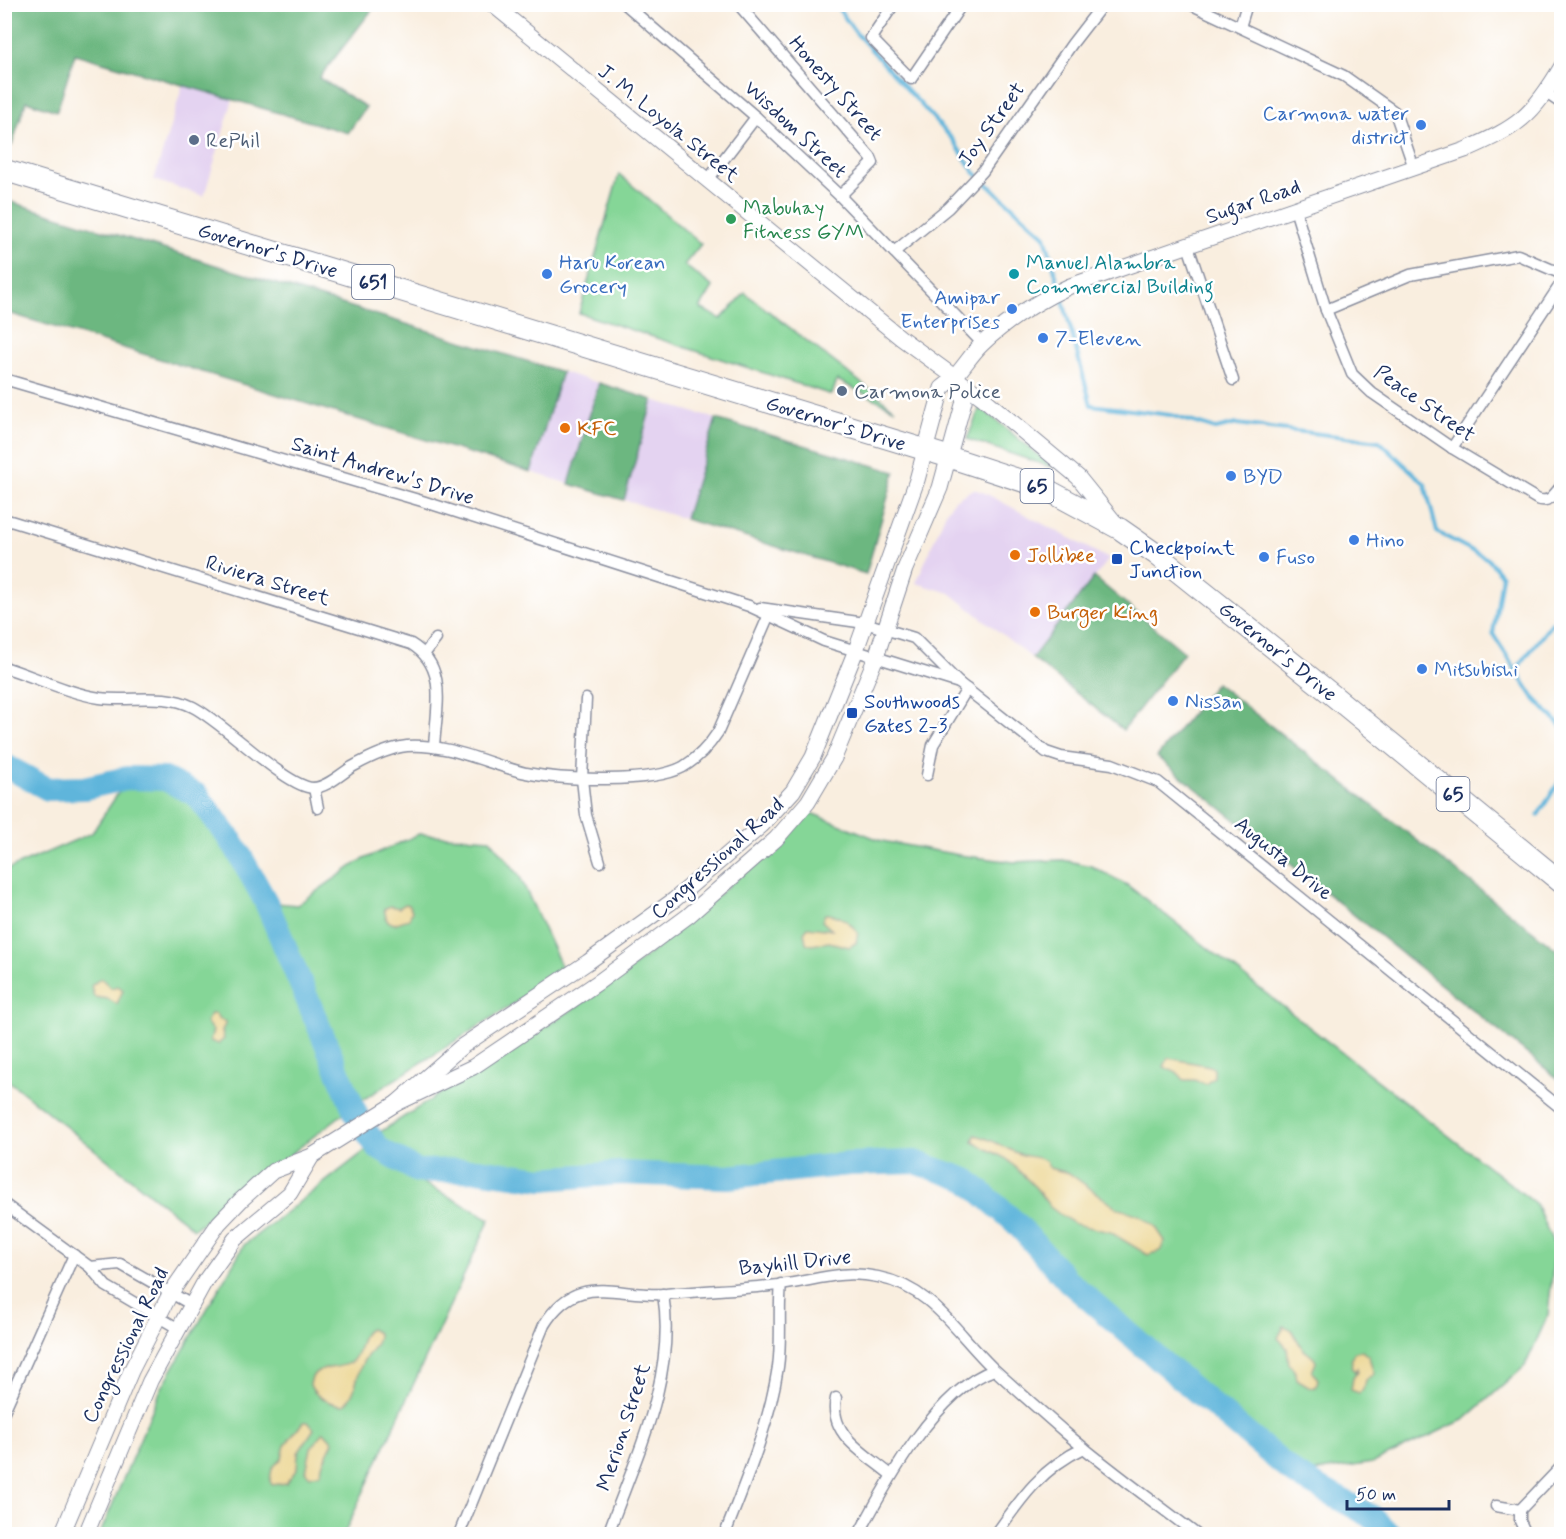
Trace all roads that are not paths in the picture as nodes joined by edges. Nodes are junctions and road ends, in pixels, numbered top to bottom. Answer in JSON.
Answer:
{"nodes":[{"id":1,"x":492,"y":4,"type":"edge"},
{"id":2,"x":625,"y":4,"type":"edge"},
{"id":3,"x":738,"y":4,"type":"edge"},
{"id":4,"x":894,"y":4,"type":"edge"},
{"id":5,"x":962,"y":4,"type":"edge"},
{"id":6,"x":1103,"y":4,"type":"edge"},
{"id":7,"x":1190,"y":4,"type":"edge"},
{"id":8,"x":1247,"y":4,"type":"edge"},
{"id":9,"x":1240,"y":27,"type":"junction"},
{"id":10,"x":1562,"y":66,"type":"edge"},
{"id":11,"x":1546,"y":93,"type":"junction"},
{"id":12,"x":1562,"y":104,"type":"edge"},
{"id":13,"x":756,"y":117,"type":"junction"},
{"id":14,"x":1414,"y":168,"type":"junction"},
{"id":15,"x":4,"y":170,"type":"edge"},
{"id":16,"x":706,"y":181,"type":"junction"},
{"id":17,"x":840,"y":196,"type":"junction"},
{"id":18,"x":1295,"y":209,"type":"junction"},
{"id":19,"x":1188,"y":246,"type":"junction"},
{"id":20,"x":894,"y":252,"type":"junction"},
{"id":21,"x":1562,"y":274,"type":"edge"},
{"id":22,"x":1562,"y":282,"type":"edge"},
{"id":23,"x":1326,"y":310,"type":"junction"},
{"id":24,"x":982,"y":343,"type":"junction"},
{"id":25,"x":957,"y":378,"type":"junction"},
{"id":26,"x":4,"y":379,"type":"edge"},
{"id":27,"x":1233,"y":380,"type":"dead end"},
{"id":28,"x":1452,"y":448,"type":"junction"},
{"id":29,"x":926,"y":450,"type":"junction"},
{"id":30,"x":949,"y":457,"type":"junction"},
{"id":31,"x":1562,"y":485,"type":"edge"},
{"id":32,"x":4,"y":519,"type":"edge"},
{"id":33,"x":1120,"y":529,"type":"junction"},
{"id":34,"x":770,"y":613,"type":"junction"},
{"id":35,"x":865,"y":623,"type":"junction"},
{"id":36,"x":885,"y":630,"type":"junction"},
{"id":37,"x":436,"y":639,"type":"dead end"},
{"id":38,"x":856,"y":650,"type":"junction"},
{"id":39,"x":425,"y":653,"type":"junction"},
{"id":40,"x":876,"y":657,"type":"junction"},
{"id":41,"x":4,"y":667,"type":"edge"},
{"id":42,"x":963,"y":686,"type":"junction"},
{"id":43,"x":586,"y":699,"type":"dead end"},
{"id":44,"x":434,"y":747,"type":"junction"},
{"id":45,"x":927,"y":775,"type":"dead end"},
{"id":46,"x":582,"y":779,"type":"junction"},
{"id":47,"x":314,"y":788,"type":"junction"},
{"id":48,"x":318,"y":808,"type":"dead end"},
{"id":49,"x":600,"y":862,"type":"dead end"},
{"id":50,"x":1562,"y":883,"type":"edge"},
{"id":51,"x":395,"y":1104,"type":"junction"},
{"id":52,"x":1562,"y":1109,"type":"edge"},
{"id":53,"x":312,"y":1156,"type":"junction"},
{"id":54,"x":4,"y":1204,"type":"edge"},
{"id":55,"x":74,"y":1255,"type":"junction"},
{"id":56,"x":90,"y":1268,"type":"junction"},
{"id":57,"x":781,"y":1284,"type":"junction"},
{"id":58,"x":170,"y":1294,"type":"junction"},
{"id":59,"x":663,"y":1294,"type":"junction"},
{"id":60,"x":192,"y":1305,"type":"junction"},
{"id":61,"x":158,"y":1317,"type":"junction"},
{"id":62,"x":179,"y":1329,"type":"junction"},
{"id":63,"x":994,"y":1370,"type":"junction"},
{"id":64,"x":836,"y":1398,"type":"dead end"},
{"id":65,"x":4,"y":1411,"type":"edge"},
{"id":66,"x":1084,"y":1448,"type":"junction"},
{"id":67,"x":1562,"y":1466,"type":"edge"},
{"id":68,"x":891,"y":1475,"type":"junction"},
{"id":69,"x":1496,"y":1506,"type":"dead end"},
{"id":70,"x":1520,"y":1510,"type":"junction"},
{"id":71,"x":62,"y":1534,"type":"edge"},
{"id":72,"x":86,"y":1534,"type":"edge"},
{"id":73,"x":459,"y":1534,"type":"edge"},
{"id":74,"x":608,"y":1534,"type":"edge"},
{"id":75,"x":725,"y":1534,"type":"edge"},
{"id":76,"x":860,"y":1534,"type":"edge"},
{"id":77,"x":996,"y":1534,"type":"edge"},
{"id":78,"x":1196,"y":1534,"type":"edge"},
{"id":79,"x":1526,"y":1534,"type":"edge"}],
"edges":[{"from":1,"to":16,"type":"main road","name":"J. M. Loyola Street","number":"65"},
{"from":2,"to":13,"type":"street","name":"Wisdom Street"},
{"from":3,"to":17,"type":"street","name":"Honesty Street"},
{"from":4,"to":5,"type":"street"},
{"from":6,"to":20,"type":"street","name":"Joy Street"},
{"from":7,"to":9,"type":"street"},
{"from":8,"to":9,"type":"street"},
{"from":9,"to":14,"type":"street"},
{"from":10,"to":11,"type":"main road","name":"Sugar Road"},
{"from":11,"to":12,"type":"street"},
{"from":11,"to":14,"type":"main road","name":"Sugar Road"},
{"from":13,"to":16,"type":"street"},
{"from":13,"to":17,"type":"street","name":"Wisdom Street"},
{"from":14,"to":18,"type":"main road","name":"Sugar Road"},
{"from":15,"to":29,"type":"highway","name":"Governor's Drive","number":"651"},
{"from":16,"to":25,"type":"main road","name":"J. M. Loyola Street","number":"65"},
{"from":17,"to":20,"type":"street","name":"Wisdom Street"},
{"from":18,"to":19,"type":"main road","name":"Sugar Road"},
{"from":18,"to":23,"type":"street","name":"Peace Street"},
{"from":19,"to":24,"type":"main road","name":"Sugar Road"},
{"from":19,"to":27,"type":"street"},
{"from":20,"to":24,"type":"street","name":"Wisdom Street"},
{"from":21,"to":23,"type":"street"},
{"from":22,"to":28,"type":"street"},
{"from":23,"to":28,"type":"street","name":"Peace Street"},
{"from":24,"to":25,"type":"main road","name":"Sugar Road"},
{"from":25,"to":29,"type":"main road","name":"Sugar Road"},
{"from":25,"to":30,"type":"main road"},
{"from":25,"to":33,"type":"main road","name":"J. M. Loyola Street","number":"65"},
{"from":26,"to":34,"type":"street","name":"Saint Andrew's Drive"},
{"from":28,"to":31,"type":"street","name":"Peace Street"},
{"from":29,"to":30,"type":"highway","name":"Governor's Drive","number":"65"},
{"from":29,"to":35,"type":"main road","name":"Congressional Road"},
{"from":30,"to":33,"type":"highway","name":"Governor's Drive","number":"65"},
{"from":30,"to":36,"type":"main road","name":"Congressional Road"},
{"from":32,"to":39,"type":"street","name":"Riviera Street"},
{"from":33,"to":50,"type":"highway","name":"Governor's Drive","number":"65"},
{"from":34,"to":35,"type":"street","name":"Saint Andrew's Drive"},
{"from":34,"to":38,"type":"street","name":"Saint Andrew's Drive"},
{"from":34,"to":46,"type":"street"},
{"from":35,"to":36,"type":"street","name":"Saint Andrew's Drive"},
{"from":35,"to":38,"type":"main road","name":"Congressional Road"},
{"from":36,"to":40,"type":"main road","name":"Congressional Road"},
{"from":36,"to":42,"type":"street","name":"Augusta Drive"},
{"from":37,"to":39,"type":"street"},
{"from":38,"to":40,"type":"street","name":"Saint Andrew's Drive"},
{"from":38,"to":51,"type":"main road","name":"Congressional Road"},
{"from":39,"to":44,"type":"street"},
{"from":40,"to":42,"type":"street","name":"Augusta Drive"},
{"from":40,"to":51,"type":"main road","name":"Congressional Road"},
{"from":41,"to":47,"type":"street"},
{"from":42,"to":45,"type":"street"},
{"from":42,"to":52,"type":"street","name":"Augusta Drive"},
{"from":43,"to":46,"type":"street"},
{"from":44,"to":46,"type":"street"},
{"from":44,"to":47,"type":"street"},
{"from":46,"to":49,"type":"street"},
{"from":47,"to":48,"type":"street"},
{"from":51,"to":53,"type":"main road","name":"Congressional Road"},
{"from":53,"to":58,"type":"main road","name":"Congressional Road"},
{"from":53,"to":60,"type":"main road","name":"Congressional Road"},
{"from":54,"to":55,"type":"street"},
{"from":55,"to":56,"type":"street"},
{"from":55,"to":65,"type":"street"},
{"from":56,"to":58,"type":"street"},
{"from":56,"to":61,"type":"street"},
{"from":57,"to":59,"type":"street","name":"Bayhill Drive"},
{"from":57,"to":63,"type":"street","name":"Bayhill Drive"},
{"from":57,"to":75,"type":"street"},
{"from":58,"to":60,"type":"street"},
{"from":58,"to":61,"type":"main road","name":"Congressional Road"},
{"from":59,"to":73,"type":"street","name":"Bayhill Drive"},
{"from":59,"to":74,"type":"street","name":"Merion Street"},
{"from":60,"to":62,"type":"main road","name":"Congressional Road"},
{"from":61,"to":62,"type":"street"},
{"from":61,"to":71,"type":"main road","name":"Congressional Road"},
{"from":62,"to":72,"type":"main road","name":"Congressional Road"},
{"from":63,"to":66,"type":"street","name":"Bayhill Drive"},
{"from":63,"to":68,"type":"street"},
{"from":64,"to":68,"type":"street"},
{"from":66,"to":77,"type":"street"},
{"from":66,"to":78,"type":"street","name":"Bayhill Drive"},
{"from":67,"to":70,"type":"street"},
{"from":68,"to":76,"type":"street"},
{"from":69,"to":70,"type":"street"},
{"from":70,"to":79,"type":"street"}]}
